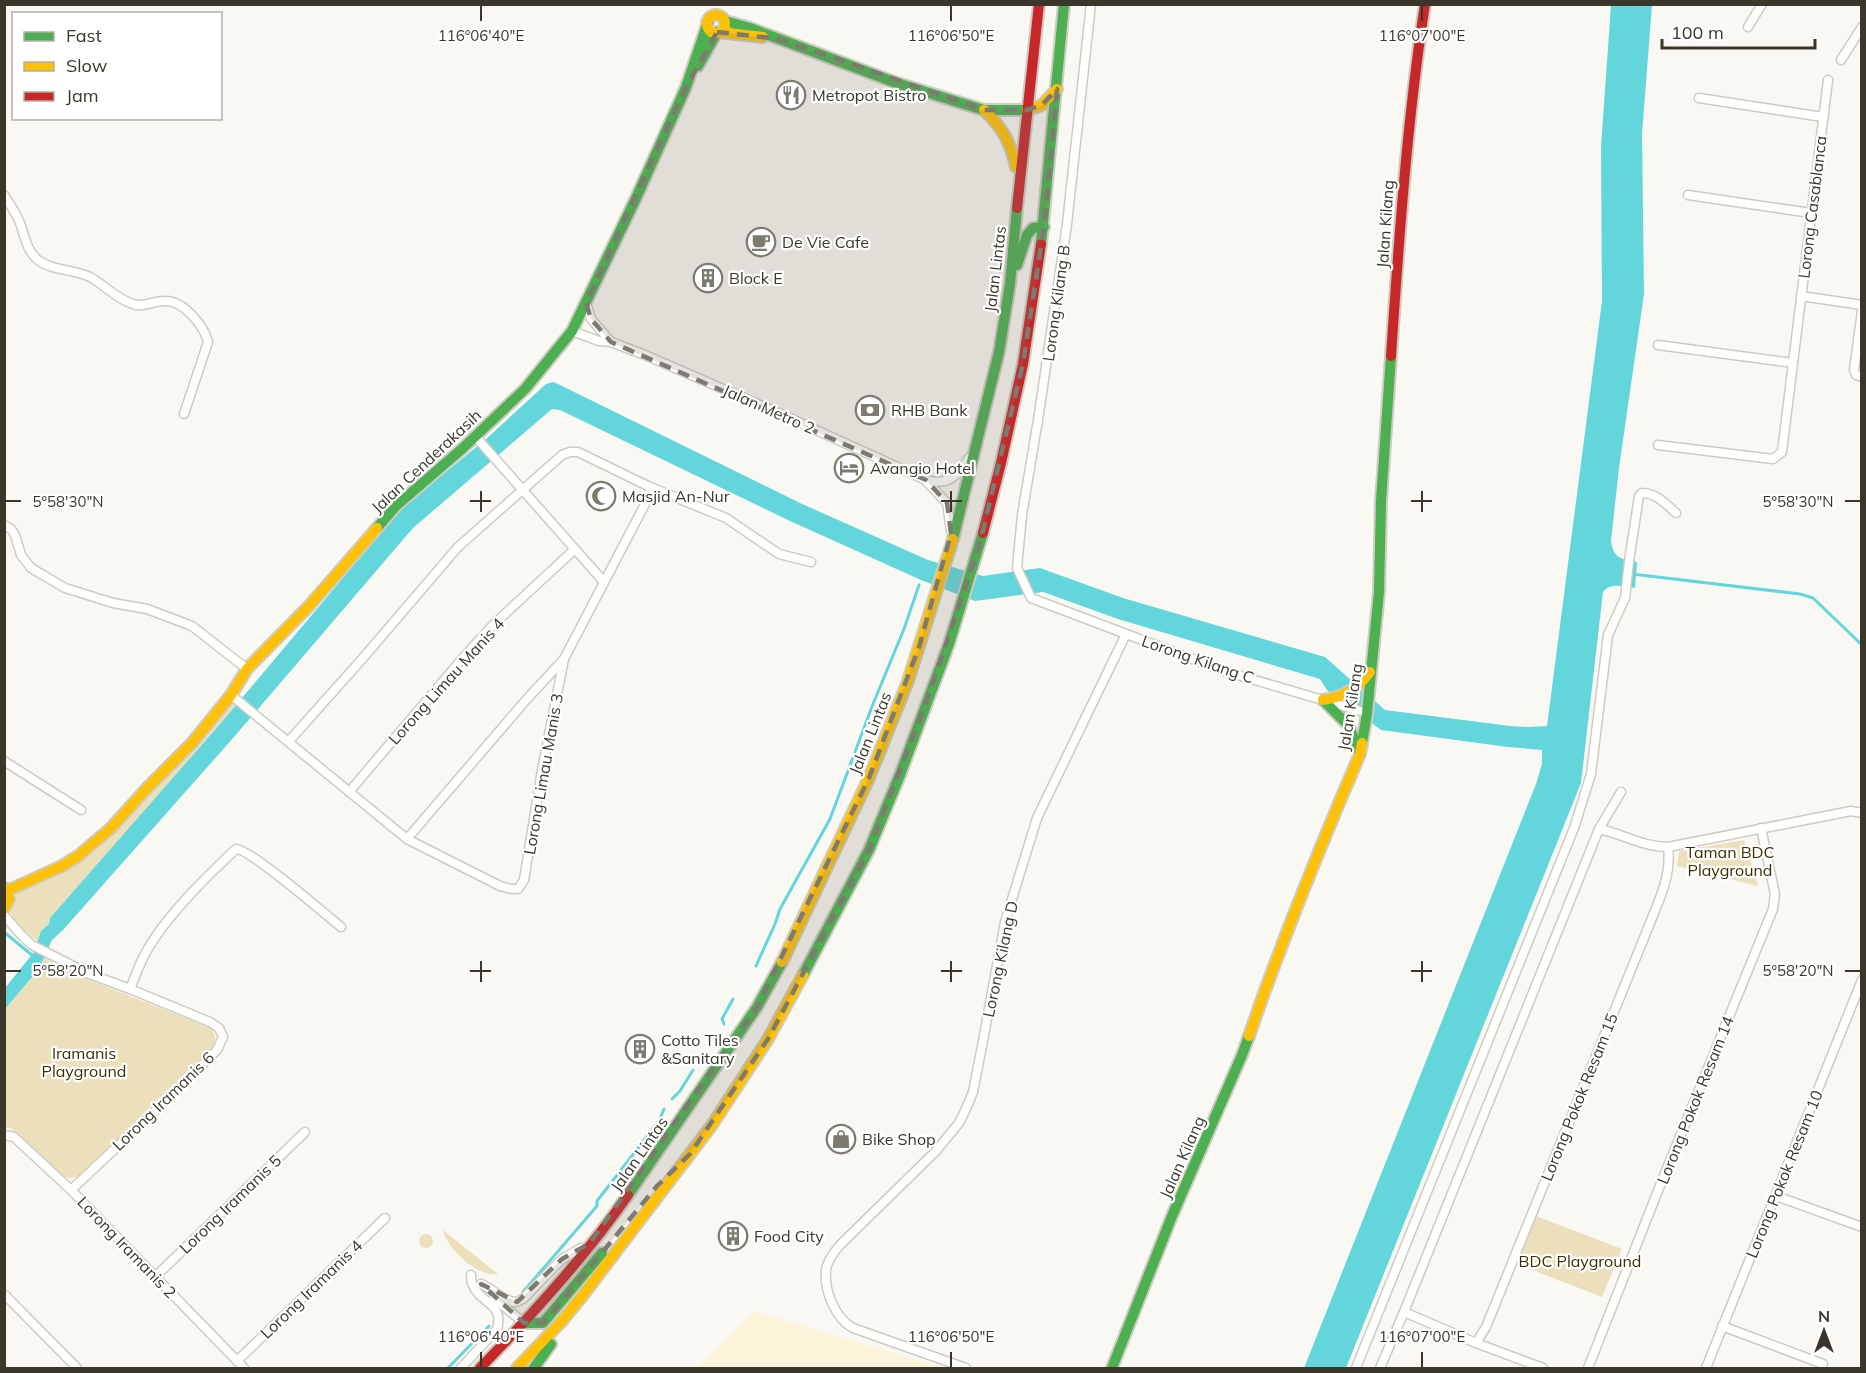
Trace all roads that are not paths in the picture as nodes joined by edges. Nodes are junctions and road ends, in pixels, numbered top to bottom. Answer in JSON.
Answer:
{"nodes":[{"id":1,"x":717,"y":4,"type":"edge"},
{"id":2,"x":726,"y":4,"type":"edge"},
{"id":3,"x":1039,"y":4,"type":"edge"},
{"id":4,"x":1064,"y":4,"type":"edge"},
{"id":5,"x":1091,"y":4,"type":"edge"},
{"id":6,"x":1425,"y":4,"type":"edge"},
{"id":7,"x":1762,"y":4,"type":"edge"},
{"id":8,"x":724,"y":19,"type":"junction"},
{"id":9,"x":709,"y":20,"type":"junction"},
{"id":10,"x":1748,"y":27,"type":"dead end"},
{"id":11,"x":1862,"y":27,"type":"edge"},
{"id":12,"x":718,"y":32,"type":"junction"},
{"id":13,"x":779,"y":39,"type":"junction"},
{"id":14,"x":1841,"y":60,"type":"dead end"},
{"id":15,"x":1828,"y":80,"type":"dead end"},
{"id":16,"x":686,"y":87,"type":"junction"},
{"id":17,"x":1057,"y":89,"type":"junction"},
{"id":18,"x":1700,"y":98,"type":"dead end"},
{"id":19,"x":984,"y":110,"type":"junction"},
{"id":20,"x":1027,"y":110,"type":"junction"},
{"id":21,"x":1823,"y":117,"type":"junction"},
{"id":22,"x":1019,"y":185,"type":"junction"},
{"id":23,"x":4,"y":195,"type":"edge"},
{"id":24,"x":1688,"y":195,"type":"dead end"},
{"id":25,"x":1811,"y":213,"type":"junction"},
{"id":26,"x":1044,"y":227,"type":"junction"},
{"id":27,"x":1010,"y":284,"type":"junction"},
{"id":28,"x":1801,"y":296,"type":"junction"},
{"id":29,"x":586,"y":303,"type":"junction"},
{"id":30,"x":1862,"y":305,"type":"edge"},
{"id":31,"x":1862,"y":311,"type":"edge"},
{"id":32,"x":572,"y":331,"type":"junction"},
{"id":33,"x":611,"y":342,"type":"junction"},
{"id":34,"x":1659,"y":345,"type":"dead end"},
{"id":35,"x":1793,"y":363,"type":"junction"},
{"id":36,"x":1862,"y":377,"type":"edge"},
{"id":37,"x":184,"y":414,"type":"dead end"},
{"id":38,"x":477,"y":438,"type":"junction"},
{"id":39,"x":1658,"y":445,"type":"dead end"},
{"id":40,"x":976,"y":448,"type":"junction"},
{"id":41,"x":926,"y":480,"type":"junction"},
{"id":42,"x":648,"y":486,"type":"junction"},
{"id":43,"x":523,"y":491,"type":"junction"},
{"id":44,"x":1676,"y":513,"type":"dead end"},
{"id":45,"x":4,"y":525,"type":"edge"},
{"id":46,"x":575,"y":549,"type":"junction"},
{"id":47,"x":811,"y":562,"type":"dead end"},
{"id":48,"x":946,"y":563,"type":"junction"},
{"id":49,"x":604,"y":582,"type":"junction"},
{"id":50,"x":1031,"y":598,"type":"joint"},
{"id":51,"x":1126,"y":634,"type":"junction"},
{"id":52,"x":564,"y":659,"type":"junction"},
{"id":53,"x":247,"y":669,"type":"junction"},
{"id":54,"x":1372,"y":670,"type":"junction"},
{"id":55,"x":235,"y":697,"type":"junction"},
{"id":56,"x":1323,"y":700,"type":"junction"},
{"id":57,"x":1367,"y":713,"type":"junction"},
{"id":58,"x":288,"y":741,"type":"junction"},
{"id":59,"x":1360,"y":754,"type":"junction"},
{"id":60,"x":4,"y":761,"type":"edge"},
{"id":61,"x":349,"y":792,"type":"junction"},
{"id":62,"x":1621,"y":792,"type":"dead end"},
{"id":63,"x":81,"y":810,"type":"dead end"},
{"id":64,"x":1862,"y":813,"type":"edge"},
{"id":65,"x":1761,"y":828,"type":"junction"},
{"id":66,"x":1599,"y":830,"type":"junction"},
{"id":67,"x":407,"y":839,"type":"junction"},
{"id":68,"x":1668,"y":847,"type":"junction"},
{"id":69,"x":6,"y":890,"type":"edge"},
{"id":70,"x":4,"y":909,"type":"edge"},
{"id":71,"x":4,"y":915,"type":"edge"},
{"id":72,"x":341,"y":927,"type":"dead end"},
{"id":73,"x":1862,"y":980,"type":"edge"},
{"id":74,"x":130,"y":988,"type":"junction"},
{"id":75,"x":305,"y":1132,"type":"dead end"},
{"id":76,"x":4,"y":1135,"type":"edge"},
{"id":77,"x":690,"y":1154,"type":"junction"},
{"id":78,"x":71,"y":1190,"type":"junction"},
{"id":79,"x":1776,"y":1196,"type":"junction"},
{"id":80,"x":385,"y":1218,"type":"dead end"},
{"id":81,"x":1862,"y":1227,"type":"edge"},
{"id":82,"x":590,"y":1243,"type":"junction"},
{"id":83,"x":471,"y":1275,"type":"dead end"},
{"id":84,"x":156,"y":1276,"type":"junction"},
{"id":85,"x":4,"y":1294,"type":"edge"},
{"id":86,"x":1404,"y":1312,"type":"junction"},
{"id":87,"x":561,"y":1322,"type":"junction"},
{"id":88,"x":524,"y":1323,"type":"junction"},
{"id":89,"x":1722,"y":1326,"type":"junction"},
{"id":90,"x":1476,"y":1343,"type":"junction"},
{"id":91,"x":237,"y":1361,"type":"junction"},
{"id":92,"x":1823,"y":1364,"type":"dead end"},
{"id":93,"x":77,"y":1368,"type":"edge"},
{"id":94,"x":244,"y":1368,"type":"edge"},
{"id":95,"x":461,"y":1368,"type":"edge"},
{"id":96,"x":480,"y":1368,"type":"edge"},
{"id":97,"x":517,"y":1368,"type":"edge"},
{"id":98,"x":534,"y":1368,"type":"edge"},
{"id":99,"x":966,"y":1368,"type":"edge"},
{"id":100,"x":1112,"y":1368,"type":"edge"},
{"id":101,"x":1356,"y":1368,"type":"edge"},
{"id":102,"x":1380,"y":1368,"type":"edge"},
{"id":103,"x":1543,"y":1368,"type":"edge"},
{"id":104,"x":1588,"y":1368,"type":"edge"},
{"id":105,"x":1706,"y":1368,"type":"edge"}],
"edges":[{"from":1,"to":9,"type":"main road","name":"Jalan Cenderakasih"},
{"from":2,"to":8,"type":"main road"},
{"from":3,"to":20,"type":"main road","name":"Jalan Lintas"},
{"from":4,"to":17,"type":"main road"},
{"from":5,"to":50,"type":"street","name":"Lorong Kilang B"},
{"from":6,"to":54,"type":"main road","name":"Jalan Kilang"},
{"from":7,"to":10,"type":"street"},
{"from":8,"to":9,"type":"main road"},
{"from":8,"to":12,"type":"main road"},
{"from":8,"to":13,"type":"main road"},
{"from":9,"to":12,"type":"main road"},
{"from":9,"to":16,"type":"main road","name":"Jalan Cenderakasih"},
{"from":11,"to":14,"type":"street"},
{"from":12,"to":13,"type":"main road"},
{"from":12,"to":16,"type":"main road"},
{"from":13,"to":19,"type":"main road"},
{"from":15,"to":21,"type":"street","name":"Lorong Casablanca"},
{"from":16,"to":29,"type":"main road","name":"Jalan Cenderakasih"},
{"from":17,"to":20,"type":"main road"},
{"from":17,"to":26,"type":"main road"},
{"from":18,"to":21,"type":"street"},
{"from":19,"to":20,"type":"main road"},
{"from":19,"to":22,"type":"main road"},
{"from":20,"to":22,"type":"main road","name":"Jalan Lintas"},
{"from":21,"to":25,"type":"street","name":"Lorong Casablanca"},
{"from":22,"to":27,"type":"main road","name":"Jalan Lintas"},
{"from":23,"to":37,"type":"street"},
{"from":24,"to":25,"type":"street"},
{"from":25,"to":28,"type":"street","name":"Lorong Casablanca"},
{"from":26,"to":27,"type":"main road"},
{"from":26,"to":77,"type":"main road"},
{"from":27,"to":40,"type":"main road","name":"Jalan Lintas"},
{"from":28,"to":30,"type":"street","name":"Lorong Casablanca"},
{"from":28,"to":35,"type":"street","name":"Lorong Casablanca"},
{"from":29,"to":32,"type":"main road","name":"Jalan Cenderakasih"},
{"from":29,"to":33,"type":"street","name":"Jalan Metro 2"},
{"from":31,"to":36,"type":"street"},
{"from":32,"to":33,"type":"street","name":"Jalan Metro 2"},
{"from":32,"to":38,"type":"main road","name":"Jalan Cenderakasih"},
{"from":33,"to":41,"type":"street","name":"Jalan Metro 2"},
{"from":34,"to":35,"type":"street"},
{"from":35,"to":39,"type":"street","name":"Lorong Casablanca"},
{"from":38,"to":43,"type":"street"},
{"from":38,"to":53,"type":"main road","name":"Jalan Cenderakasih"},
{"from":40,"to":41,"type":"street"},
{"from":40,"to":48,"type":"main road","name":"Jalan Lintas"},
{"from":41,"to":48,"type":"street","name":"Jalan Metro 2"},
{"from":42,"to":43,"type":"street"},
{"from":42,"to":47,"type":"street"},
{"from":42,"to":49,"type":"street"},
{"from":43,"to":46,"type":"street"},
{"from":43,"to":58,"type":"street"},
{"from":44,"to":101,"type":"street"},
{"from":45,"to":53,"type":"street"},
{"from":46,"to":49,"type":"street"},
{"from":46,"to":61,"type":"street","name":"Lorong Limau Manis 4"},
{"from":48,"to":82,"type":"main road","name":"Jalan Lintas"},
{"from":49,"to":52,"type":"street"},
{"from":50,"to":51,"type":"street","name":"Lorong Kilang C"},
{"from":51,"to":56,"type":"street","name":"Lorong Kilang C"},
{"from":51,"to":99,"type":"street","name":"Lorong Kilang D"},
{"from":52,"to":67,"type":"street"},
{"from":52,"to":67,"type":"street","name":"Lorong Limau Manis 3"},
{"from":53,"to":55,"type":"main road","name":"Jalan Cenderakasih"},
{"from":54,"to":56,"type":"main road"},
{"from":54,"to":57,"type":"main road","name":"Jalan Kilang"},
{"from":55,"to":58,"type":"street"},
{"from":55,"to":69,"type":"main road","name":"Jalan Cenderakasih"},
{"from":56,"to":57,"type":"street","name":"Lorong Kilang C"},
{"from":56,"to":59,"type":"main road"},
{"from":57,"to":59,"type":"main road","name":"Jalan Kilang"},
{"from":58,"to":61,"type":"street"},
{"from":59,"to":100,"type":"main road","name":"Jalan Kilang"},
{"from":60,"to":63,"type":"street"},
{"from":61,"to":67,"type":"street"},
{"from":62,"to":66,"type":"street"},
{"from":64,"to":65,"type":"street"},
{"from":65,"to":68,"type":"street"},
{"from":65,"to":104,"type":"street","name":"Lorong Pokok Resam 14"},
{"from":66,"to":68,"type":"street"},
{"from":66,"to":86,"type":"street"},
{"from":68,"to":90,"type":"street","name":"Lorong Pokok Resam 15"},
{"from":69,"to":70,"type":"main road"},
{"from":71,"to":74,"type":"street","name":"Lorong Iramanis 6"},
{"from":72,"to":74,"type":"street"},
{"from":73,"to":79,"type":"street","name":"Lorong Pokok Resam 10"},
{"from":74,"to":78,"type":"street","name":"Lorong Iramanis 6"},
{"from":75,"to":84,"type":"street","name":"Lorong Iramanis 5"},
{"from":76,"to":78,"type":"street","name":"Lorong Iramanis 2"},
{"from":77,"to":87,"type":"main road"},
{"from":77,"to":88,"type":"main road"},
{"from":78,"to":84,"type":"street","name":"Lorong Iramanis 2"},
{"from":79,"to":81,"type":"street"},
{"from":79,"to":89,"type":"street","name":"Lorong Pokok Resam 10"},
{"from":80,"to":91,"type":"street","name":"Lorong Iramanis 4"},
{"from":82,"to":88,"type":"main road","name":"Jalan Lintas"},
{"from":82,"to":88,"type":"street"},
{"from":83,"to":95,"type":"street"},
{"from":84,"to":91,"type":"street","name":"Lorong Iramanis 2"},
{"from":85,"to":93,"type":"street"},
{"from":86,"to":90,"type":"street"},
{"from":86,"to":102,"type":"street"},
{"from":87,"to":97,"type":"main road"},
{"from":87,"to":98,"type":"main road"},
{"from":88,"to":96,"type":"main road","name":"Jalan Lintas"},
{"from":89,"to":92,"type":"street"},
{"from":89,"to":105,"type":"street","name":"Lorong Pokok Resam 10"},
{"from":90,"to":103,"type":"street"},
{"from":91,"to":94,"type":"street","name":"Lorong Iramanis 2"}]}
